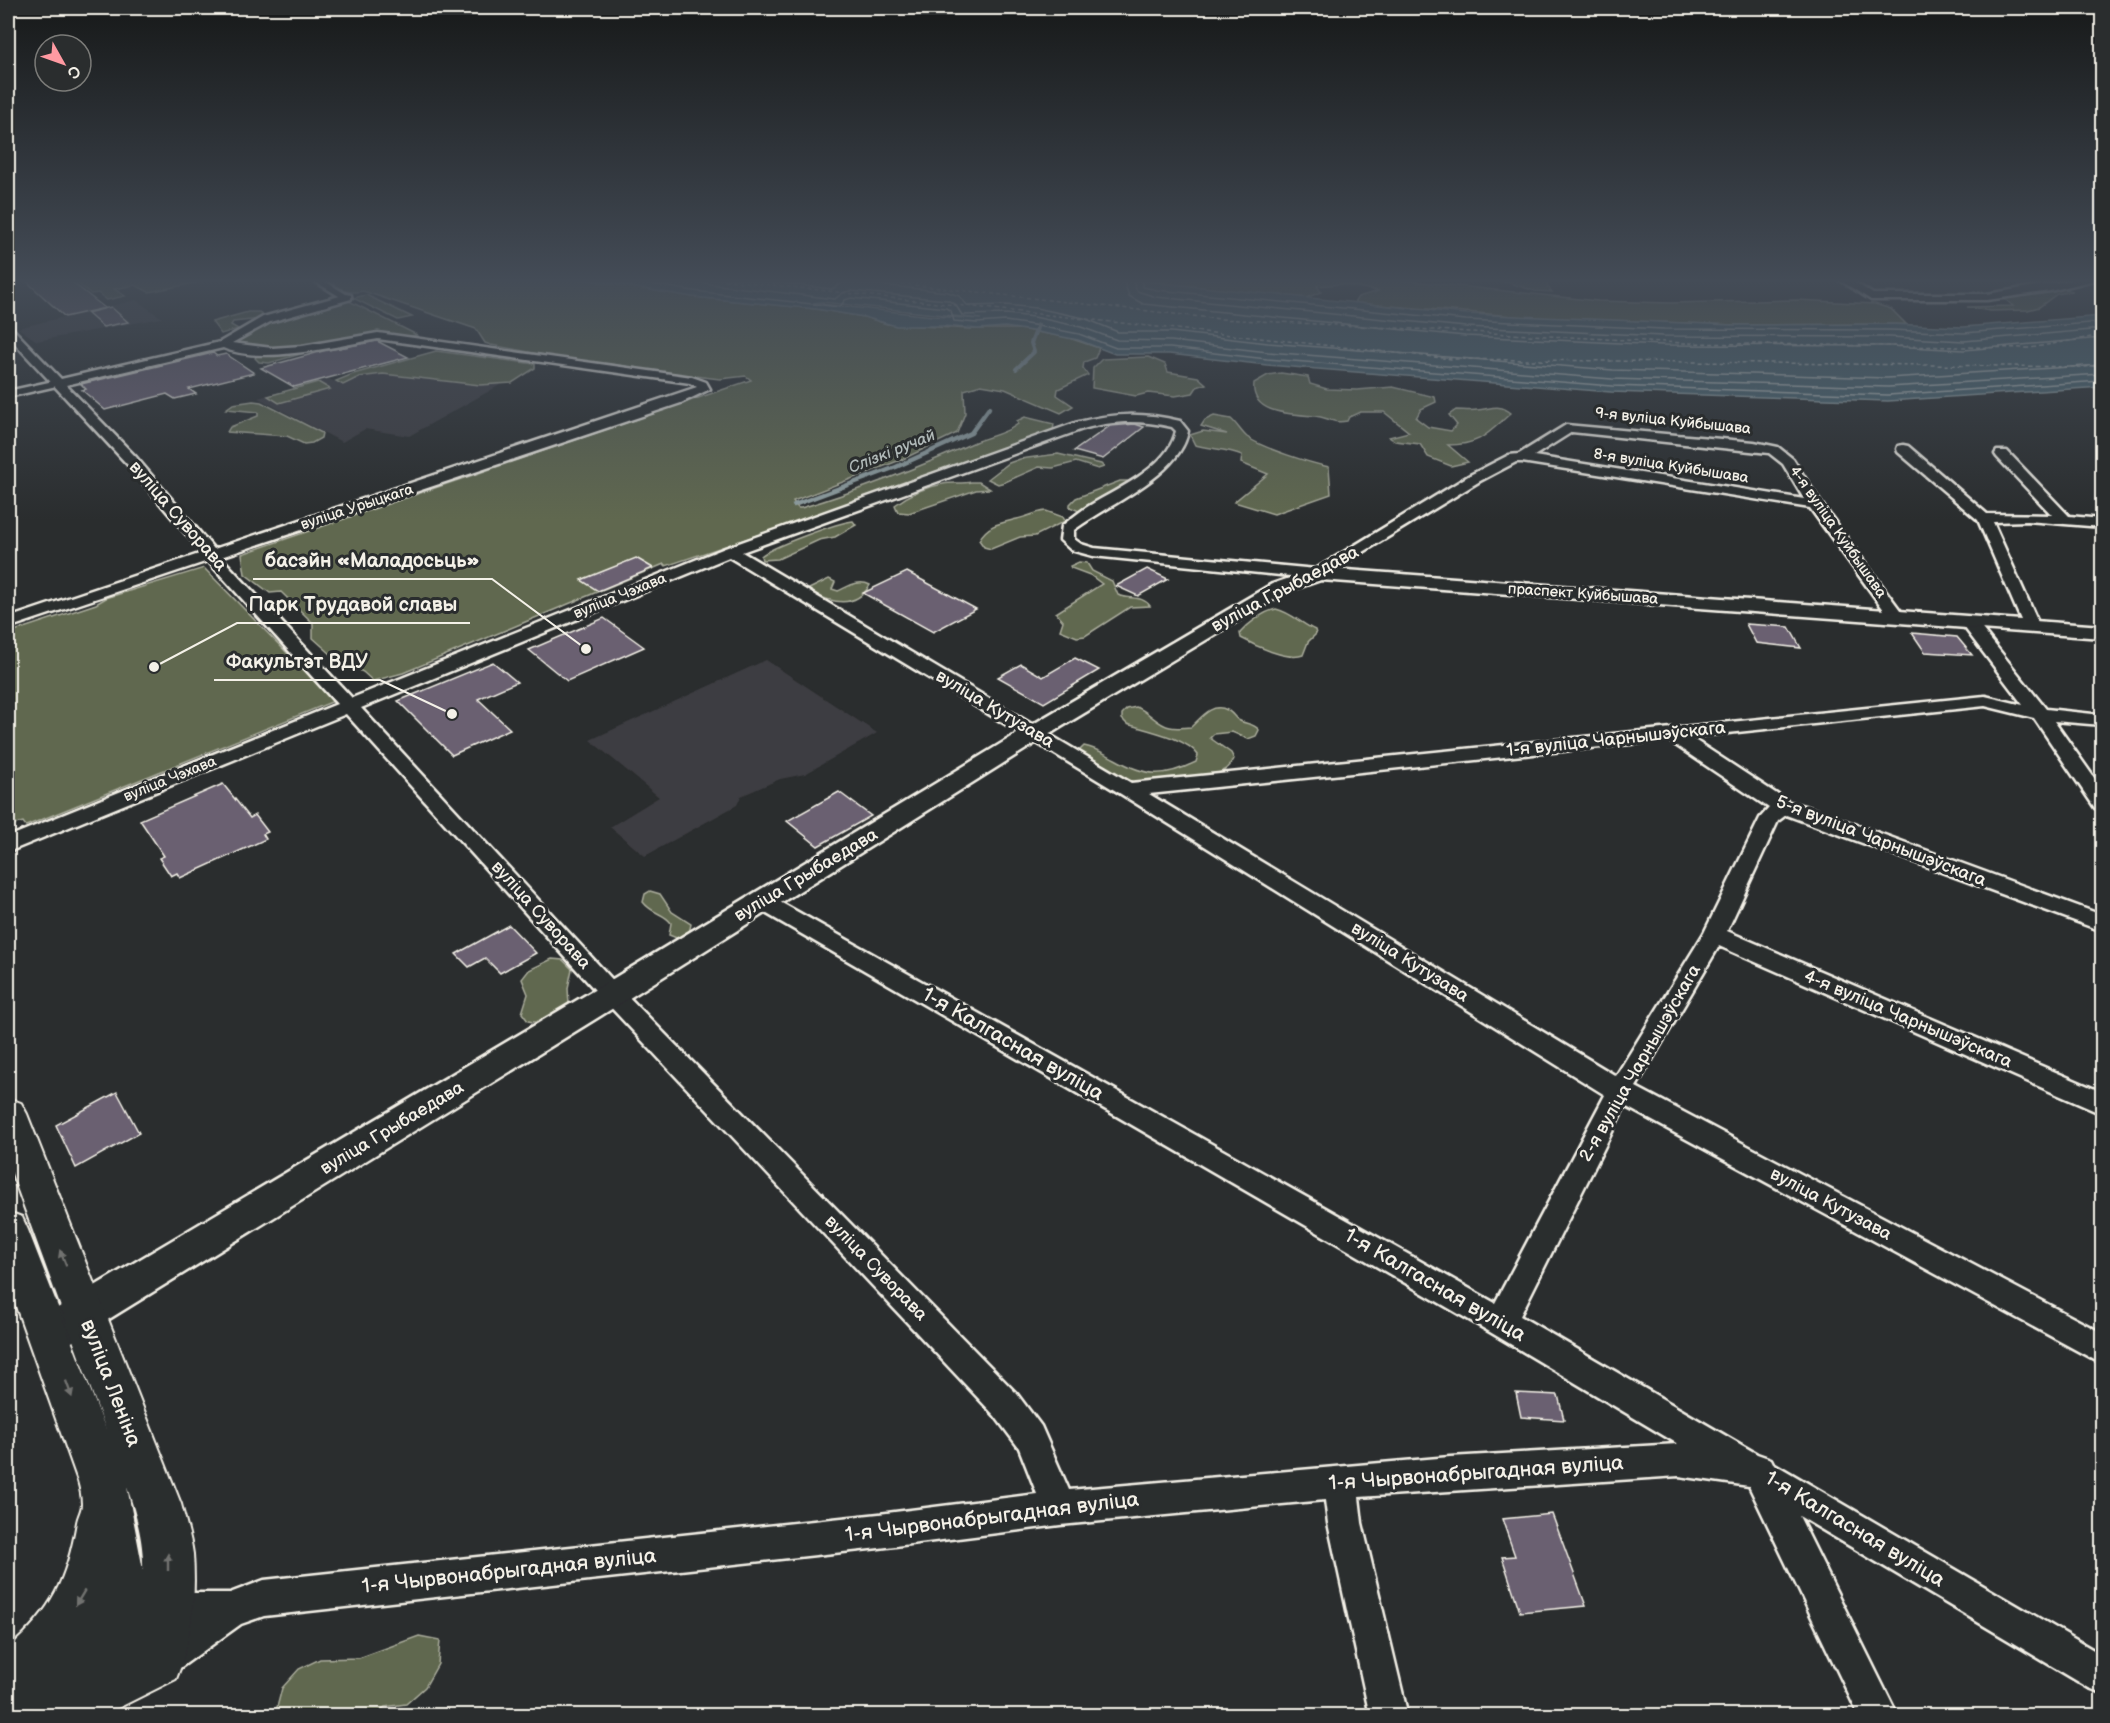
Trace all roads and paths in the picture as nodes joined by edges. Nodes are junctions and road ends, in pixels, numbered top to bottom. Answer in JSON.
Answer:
{"nodes":[{"id":1,"x":36,"y":359,"type":"edge"},
{"id":2,"x":157,"y":359,"type":"edge"},
{"id":3,"x":542,"y":359,"type":"edge"},
{"id":4,"x":58,"y":382,"type":"junction"},
{"id":5,"x":8,"y":394,"type":"edge"},
{"id":6,"x":1176,"y":424,"type":"joint"},
{"id":7,"x":1570,"y":428,"type":"joint"},
{"id":8,"x":1903,"y":449,"type":"dead end"},
{"id":9,"x":1773,"y":450,"type":"joint"},
{"id":10,"x":2002,"y":454,"type":"dead end"},
{"id":11,"x":1522,"y":458,"type":"junction"},
{"id":12,"x":1815,"y":505,"type":"junction"},
{"id":13,"x":1984,"y":518,"type":"junction"},
{"id":14,"x":2063,"y":518,"type":"junction"},
{"id":15,"x":2103,"y":523,"type":"edge"},
{"id":16,"x":730,"y":551,"type":"junction"},
{"id":17,"x":212,"y":555,"type":"junction"},
{"id":18,"x":1319,"y":574,"type":"junction"},
{"id":19,"x":1898,"y":618,"type":"junction"},
{"id":20,"x":8,"y":623,"type":"edge"},
{"id":21,"x":1969,"y":623,"type":"junction"},
{"id":22,"x":2032,"y":627,"type":"junction"},
{"id":23,"x":2103,"y":632,"type":"edge"},
{"id":24,"x":350,"y":706,"type":"junction"},
{"id":25,"x":2040,"y":714,"type":"junction"},
{"id":26,"x":2103,"y":720,"type":"edge"},
{"id":27,"x":1036,"y":734,"type":"junction"},
{"id":28,"x":1672,"y":734,"type":"junction"},
{"id":29,"x":1128,"y":790,"type":"junction"},
{"id":30,"x":2103,"y":803,"type":"edge"},
{"id":31,"x":1782,"y":807,"type":"junction"},
{"id":32,"x":8,"y":845,"type":"edge"},
{"id":33,"x":763,"y":902,"type":"junction"},
{"id":34,"x":2103,"y":923,"type":"edge"},
{"id":35,"x":1714,"y":935,"type":"junction"},
{"id":36,"x":612,"y":994,"type":"junction"},
{"id":37,"x":1620,"y":1091,"type":"junction"},
{"id":38,"x":2103,"y":1103,"type":"edge"},
{"id":39,"x":8,"y":1114,"type":"edge"},
{"id":40,"x":8,"y":1230,"type":"edge"},
{"id":41,"x":1501,"y":1322,"type":"junction"},
{"id":42,"x":66,"y":1324,"type":"junction"},
{"id":43,"x":2103,"y":1349,"type":"edge"},
{"id":44,"x":1759,"y":1472,"type":"junction"},
{"id":45,"x":102,"y":1480,"type":"junction"},
{"id":46,"x":1340,"y":1482,"type":"junction"},
{"id":47,"x":1060,"y":1508,"type":"junction"},
{"id":48,"x":167,"y":1611,"type":"junction"},
{"id":49,"x":230,"y":1611,"type":"junction"},
{"id":50,"x":139,"y":1646,"type":"junction"},
{"id":51,"x":2103,"y":1675,"type":"edge"},
{"id":52,"x":8,"y":1683,"type":"edge"},
{"id":53,"x":8,"y":1693,"type":"edge"},
{"id":54,"x":42,"y":1716,"type":"edge"},
{"id":55,"x":1389,"y":1716,"type":"edge"},
{"id":56,"x":1879,"y":1716,"type":"edge"}],
"edges":[{"from":1,"to":4,"type":"street","name":"вуліца Суворава"},
{"from":2,"to":4,"type":"street"},
{"from":3,"to":17,"type":"street","name":"вуліца Урыцкага"},
{"from":4,"to":5,"type":"street"},
{"from":4,"to":17,"type":"street","name":"вуліца Суворава"},
{"from":6,"to":16,"type":"street","name":"вуліца Чэхава"},
{"from":6,"to":18,"type":"street","name":"праспект Куйбышава"},
{"from":7,"to":9,"type":"street","name":"9-я вуліца Куйбышава"},
{"from":7,"to":11,"type":"street","name":"вуліца Грыбаедава"},
{"from":8,"to":13,"type":"street"},
{"from":9,"to":12,"type":"street","name":"4-я вуліца Куйбышава"},
{"from":10,"to":14,"type":"street"},
{"from":11,"to":12,"type":"street","name":"8-я вуліца Куйбышава"},
{"from":11,"to":18,"type":"street","name":"вуліца Грыбаедава"},
{"from":12,"to":19,"type":"street","name":"4-я вуліца Куйбышава"},
{"from":13,"to":14,"type":"street"},
{"from":13,"to":22,"type":"street"},
{"from":14,"to":15,"type":"street"},
{"from":16,"to":24,"type":"street","name":"вуліца Чэхава"},
{"from":16,"to":27,"type":"street","name":"вуліца Кутузава"},
{"from":17,"to":20,"type":"street","name":"вуліца Урыцкага"},
{"from":17,"to":24,"type":"street","name":"вуліца Суворава"},
{"from":18,"to":19,"type":"street","name":"праспект Куйбышава"},
{"from":18,"to":27,"type":"street","name":"вуліца Грыбаедава"},
{"from":19,"to":21,"type":"street","name":"праспект Куйбышава"},
{"from":21,"to":22,"type":"street","name":"праспект Куйбышава"},
{"from":21,"to":25,"type":"street"},
{"from":22,"to":23,"type":"street","name":"праспект Куйбышава"},
{"from":24,"to":32,"type":"street","name":"вуліца Чэхава"},
{"from":24,"to":36,"type":"street","name":"вуліца Суворава"},
{"from":25,"to":26,"type":"street","name":"1-я вуліца Чарнышэўскага"},
{"from":25,"to":28,"type":"street","name":"1-я вуліца Чарнышэўскага"},
{"from":25,"to":30,"type":"street"},
{"from":27,"to":29,"type":"street","name":"вуліца Кутузава"},
{"from":27,"to":33,"type":"street","name":"вуліца Грыбаедава"},
{"from":28,"to":29,"type":"street","name":"1-я вуліца Чарнышэўскага"},
{"from":28,"to":31,"type":"street","name":"5-я вуліца Чарнышэўскага"},
{"from":29,"to":37,"type":"street","name":"вуліца Кутузава"},
{"from":31,"to":34,"type":"street","name":"5-я вуліца Чарнышэўскага"},
{"from":31,"to":35,"type":"street","name":"2-я вуліца Чарнышэўскага"},
{"from":33,"to":36,"type":"street","name":"вуліца Грыбаедава"},
{"from":33,"to":41,"type":"street","name":"1-я Калгасная вуліца"},
{"from":35,"to":37,"type":"street","name":"2-я вуліца Чарнышэўскага"},
{"from":35,"to":38,"type":"street","name":"4-я вуліца Чарнышэўскага"},
{"from":36,"to":42,"type":"street","name":"вуліца Грыбаедава"},
{"from":36,"to":47,"type":"street","name":"вуліца Суворава"},
{"from":37,"to":41,"type":"street","name":"2-я вуліца Чарнышэўскага"},
{"from":37,"to":43,"type":"street","name":"вуліца Кутузава"},
{"from":42,"to":39,"type":"main road","name":"вуліца Леніна","one_way":true},
{"from":40,"to":42,"type":"main road","name":"вуліца Леніна"},
{"from":41,"to":44,"type":"street","name":"1-я Калгасная вуліца"},
{"from":42,"to":45,"type":"main road","name":"вуліца Леніна","one_way":true},
{"from":48,"to":42,"type":"main road","name":"вуліца Леніна","one_way":true},
{"from":44,"to":46,"type":"street","name":"1-я Чырвонабрыгадная вуліца"},
{"from":44,"to":51,"type":"street","name":"1-я Калгасная вуліца"},
{"from":44,"to":56,"type":"street"},
{"from":45,"to":50,"type":"main road","name":"вуліца Леніна"},
{"from":45,"to":52,"type":"main road","one_way":true},
{"from":46,"to":47,"type":"street","name":"1-я Чырвонабрыгадная вуліца"},
{"from":46,"to":55,"type":"street"},
{"from":47,"to":49,"type":"street","name":"1-я Чырвонабрыгадная вуліца"},
{"from":48,"to":49,"type":"street","name":"1-я Чырвонабрыгадная вуліца"},
{"from":48,"to":50,"type":"main road","name":"1-я Чырвонабрыгадная вуліца"},
{"from":49,"to":50,"type":"street","name":"1-я Чырвонабрыгадная вуліца"},
{"from":50,"to":53,"type":"main road","name":"1-я Чырвонабрыгадная вуліца"},
{"from":50,"to":54,"type":"main road","name":"1-я Чырвонабрыгадная вуліца"}]}
